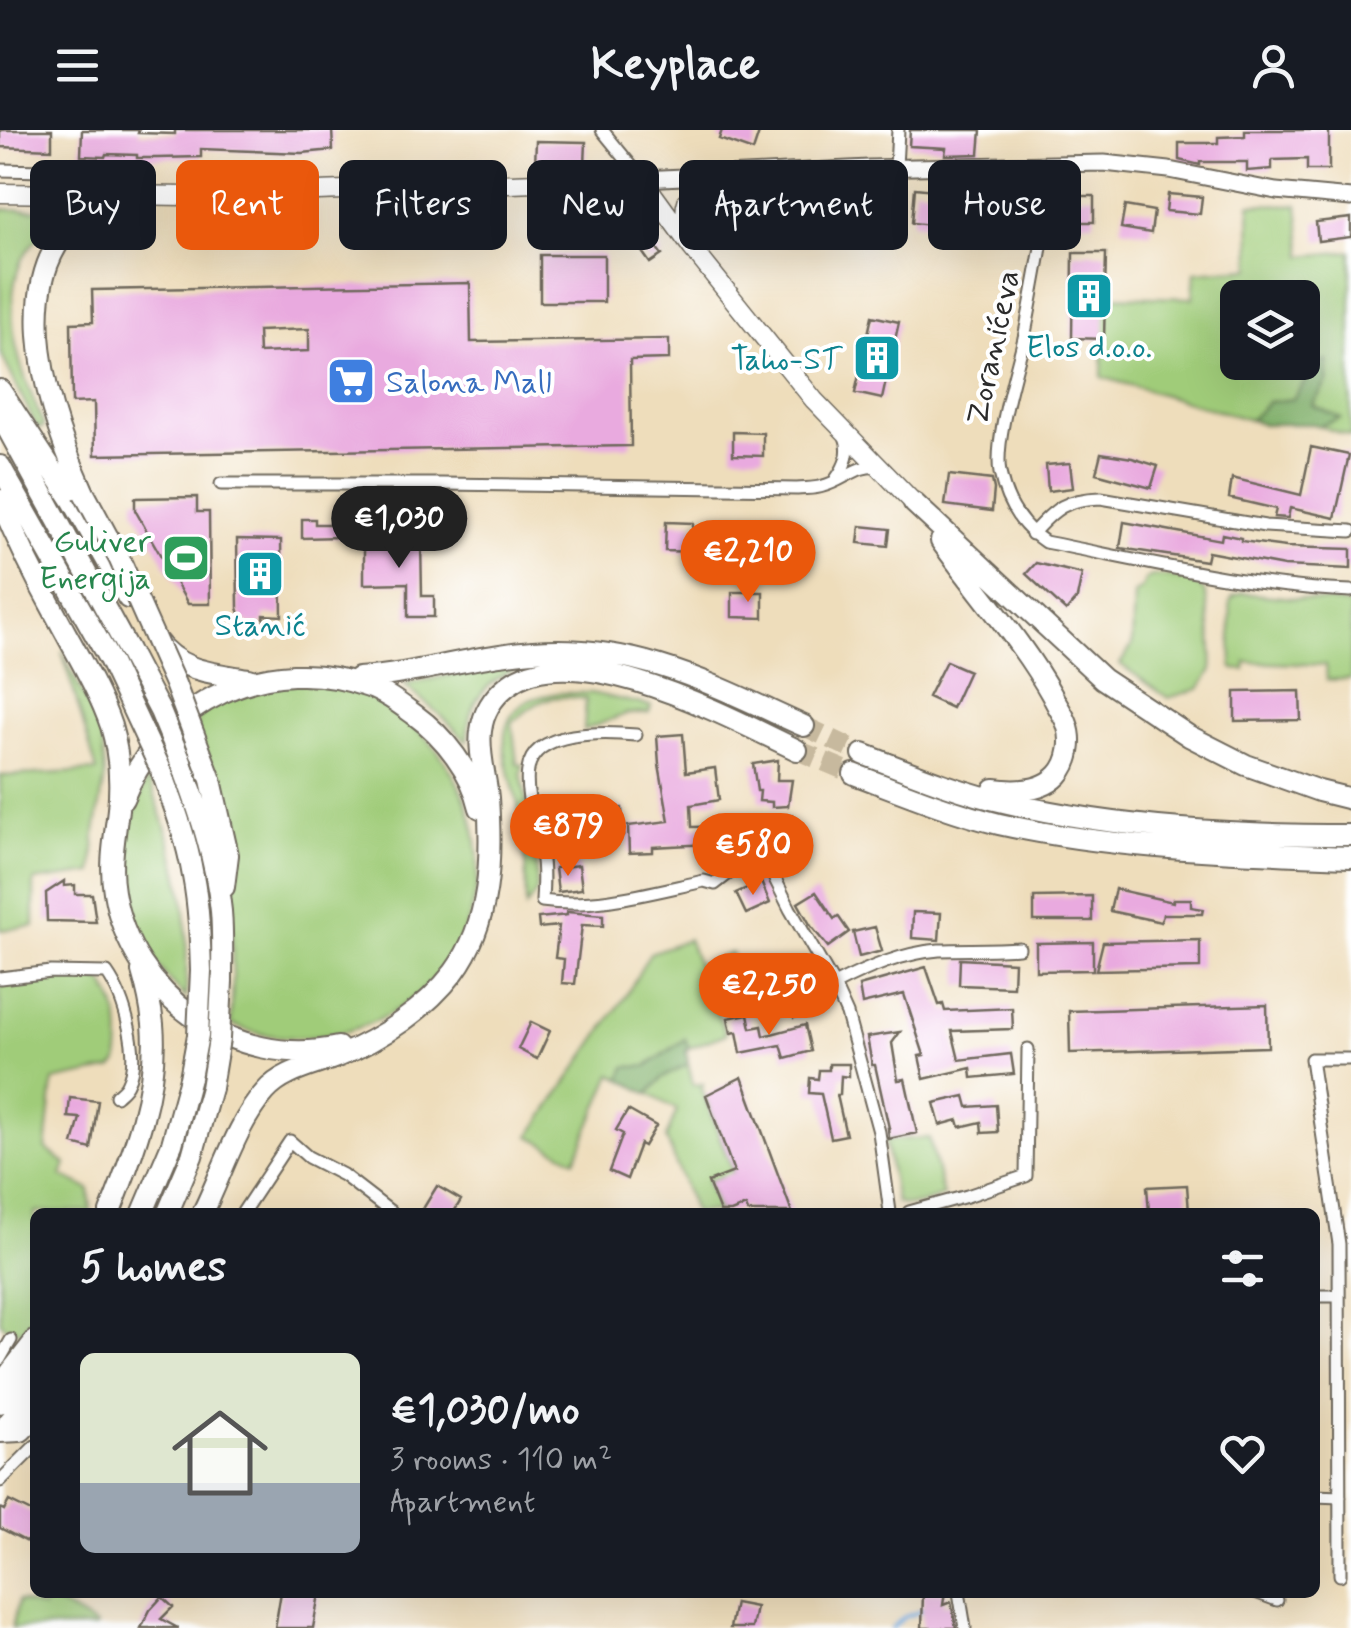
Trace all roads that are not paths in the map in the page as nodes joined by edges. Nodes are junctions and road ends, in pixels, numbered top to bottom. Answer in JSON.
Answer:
{"nodes":[{"id":1,"x":602,"y":130,"type":"edge"},
{"id":2,"x":898,"y":130,"type":"edge"},
{"id":3,"x":626,"y":160,"type":"edge"},
{"id":4,"x":896,"y":160,"type":"edge"},
{"id":5,"x":1081,"y":163,"type":"edge"},
{"id":6,"x":0,"y":170,"type":"edge"},
{"id":7,"x":30,"y":171,"type":"edge"},
{"id":8,"x":527,"y":184,"type":"edge"},
{"id":9,"x":0,"y":192,"type":"edge"},
{"id":10,"x":30,"y":193,"type":"edge"},
{"id":11,"x":156,"y":196,"type":"edge"},
{"id":12,"x":1351,"y":198,"type":"edge"},
{"id":13,"x":659,"y":203,"type":"edge"},
{"id":14,"x":679,"y":230,"type":"edge"},
{"id":15,"x":40,"y":250,"type":"edge"},
{"id":16,"x":694,"y":250,"type":"edge"},
{"id":17,"x":1040,"y":250,"type":"edge"},
{"id":18,"x":0,"y":390,"type":"edge"},
{"id":19,"x":0,"y":415,"type":"edge"},
{"id":20,"x":843,"y":430,"type":"junction"},
{"id":21,"x":0,"y":466,"type":"edge"},
{"id":22,"x":880,"y":468,"type":"junction"},
{"id":23,"x":834,"y":482,"type":"junction"},
{"id":24,"x":220,"y":484,"type":"dead end"},
{"id":25,"x":0,"y":500,"type":"edge"},
{"id":26,"x":914,"y":503,"type":"junction"},
{"id":27,"x":1351,"y":532,"type":"edge"},
{"id":28,"x":1032,"y":534,"type":"junction"},
{"id":29,"x":1351,"y":591,"type":"edge"},
{"id":30,"x":118,"y":654,"type":"junction"},
{"id":31,"x":341,"y":679,"type":"junction"},
{"id":32,"x":256,"y":680,"type":"junction"},
{"id":33,"x":804,"y":726,"type":"tunnel mouth"},
{"id":34,"x":636,"y":734,"type":"dead end"},
{"id":35,"x":797,"y":750,"type":"tunnel mouth"},
{"id":36,"x":862,"y":754,"type":"tunnel mouth"},
{"id":37,"x":854,"y":774,"type":"tunnel mouth"},
{"id":38,"x":935,"y":781,"type":"junction"},
{"id":39,"x":1351,"y":798,"type":"edge"},
{"id":40,"x":118,"y":813,"type":"junction"},
{"id":41,"x":791,"y":821,"type":"dead end"},
{"id":42,"x":1351,"y":835,"type":"edge"},
{"id":43,"x":488,"y":844,"type":"junction"},
{"id":44,"x":760,"y":849,"type":"junction"},
{"id":45,"x":1351,"y":857,"type":"edge"},
{"id":46,"x":222,"y":914,"type":"junction"},
{"id":47,"x":1019,"y":948,"type":"dead end"},
{"id":48,"x":140,"y":964,"type":"junction"},
{"id":49,"x":0,"y":978,"type":"edge"},
{"id":50,"x":834,"y":985,"type":"junction"},
{"id":51,"x":378,"y":1034,"type":"junction"},
{"id":52,"x":1028,"y":1049,"type":"dead end"},
{"id":53,"x":1351,"y":1059,"type":"edge"},
{"id":54,"x":116,"y":1096,"type":"dead end"},
{"id":55,"x":111,"y":1208,"type":"edge"},
{"id":56,"x":146,"y":1208,"type":"edge"},
{"id":57,"x":170,"y":1208,"type":"edge"},
{"id":58,"x":205,"y":1208,"type":"edge"},
{"id":59,"x":246,"y":1208,"type":"edge"},
{"id":60,"x":385,"y":1208,"type":"edge"},
{"id":61,"x":889,"y":1208,"type":"edge"},
{"id":62,"x":924,"y":1208,"type":"edge"},
{"id":63,"x":1345,"y":1244,"type":"edge"},
{"id":64,"x":1320,"y":1296,"type":"edge"},
{"id":65,"x":1339,"y":1296,"type":"junction"},
{"id":66,"x":11,"y":1340,"type":"dead end"},
{"id":67,"x":30,"y":1347,"type":"edge"},
{"id":68,"x":0,"y":1358,"type":"edge"},
{"id":69,"x":30,"y":1372,"type":"edge"},
{"id":70,"x":0,"y":1386,"type":"edge"},
{"id":71,"x":30,"y":1398,"type":"edge"},
{"id":72,"x":0,"y":1403,"type":"edge"},
{"id":73,"x":30,"y":1422,"type":"edge"},
{"id":74,"x":0,"y":1432,"type":"edge"},
{"id":75,"x":30,"y":1451,"type":"edge"},
{"id":76,"x":0,"y":1481,"type":"edge"},
{"id":77,"x":1320,"y":1496,"type":"edge"},
{"id":78,"x":1340,"y":1497,"type":"junction"},
{"id":79,"x":1340,"y":1574,"type":"dead end"},
{"id":80,"x":961,"y":1598,"type":"edge"},
{"id":81,"x":1272,"y":1598,"type":"edge"},
{"id":82,"x":1277,"y":1600,"type":"dead end"},
{"id":83,"x":965,"y":1628,"type":"edge"}],
"edges":[{"from":1,"to":3,"type":"street"},
{"from":2,"to":4,"type":"street"},
{"from":5,"to":12,"type":"main road"},
{"from":6,"to":7,"type":"street"},
{"from":8,"to":11,"type":"main road"},
{"from":9,"to":10,"type":"main road"},
{"from":13,"to":14,"type":"main road"},
{"from":15,"to":46,"type":"highway","bridge":true},
{"from":16,"to":20,"type":"main road"},
{"from":17,"to":28,"type":"street","name":"Zoranićeva"},
{"from":18,"to":32,"type":"highway"},
{"from":19,"to":30,"type":"highway"},
{"from":20,"to":22,"type":"main road"},
{"from":20,"to":23,"type":"street"},
{"from":21,"to":30,"type":"highway"},
{"from":22,"to":23,"type":"street"},
{"from":22,"to":26,"type":"main road"},
{"from":23,"to":24,"type":"street"},
{"from":25,"to":40,"type":"highway"},
{"from":26,"to":38,"type":"highway"},
{"from":26,"to":39,"type":"highway"},
{"from":27,"to":28,"type":"street"},
{"from":28,"to":29,"type":"street","name":"Zoranićeva"},
{"from":30,"to":46,"type":"highway","bridge":true},
{"from":30,"to":56,"type":"highway","bridge":true},
{"from":31,"to":32,"type":"highway"},
{"from":31,"to":33,"type":"highway"},
{"from":31,"to":43,"type":"highway"},
{"from":32,"to":40,"type":"highway"},
{"from":34,"to":44,"type":"street"},
{"from":35,"to":43,"type":"highway"},
{"from":36,"to":38,"type":"highway"},
{"from":37,"to":45,"type":"highway"},
{"from":38,"to":42,"type":"highway"},
{"from":40,"to":48,"type":"highway"},
{"from":41,"to":44,"type":"street"},
{"from":43,"to":51,"type":"highway"},
{"from":44,"to":50,"type":"street"},
{"from":46,"to":57,"type":"highway","bridge":true},
{"from":47,"to":50,"type":"street"},
{"from":48,"to":51,"type":"highway"},
{"from":48,"to":55,"type":"highway"},
{"from":49,"to":54,"type":"street"},
{"from":50,"to":61,"type":"street"},
{"from":51,"to":58,"type":"highway"},
{"from":52,"to":62,"type":"street"},
{"from":53,"to":63,"type":"street"},
{"from":59,"to":60,"type":"street"},
{"from":63,"to":65,"type":"street"},
{"from":64,"to":65,"type":"street"},
{"from":65,"to":78,"type":"street"},
{"from":66,"to":68,"type":"street"},
{"from":67,"to":70,"type":"highway"},
{"from":69,"to":72,"type":"highway"},
{"from":71,"to":74,"type":"highway"},
{"from":73,"to":74,"type":"highway"},
{"from":75,"to":76,"type":"street"},
{"from":77,"to":78,"type":"street"},
{"from":78,"to":79,"type":"street"},
{"from":80,"to":83,"type":"street"},
{"from":81,"to":82,"type":"street"}]}
